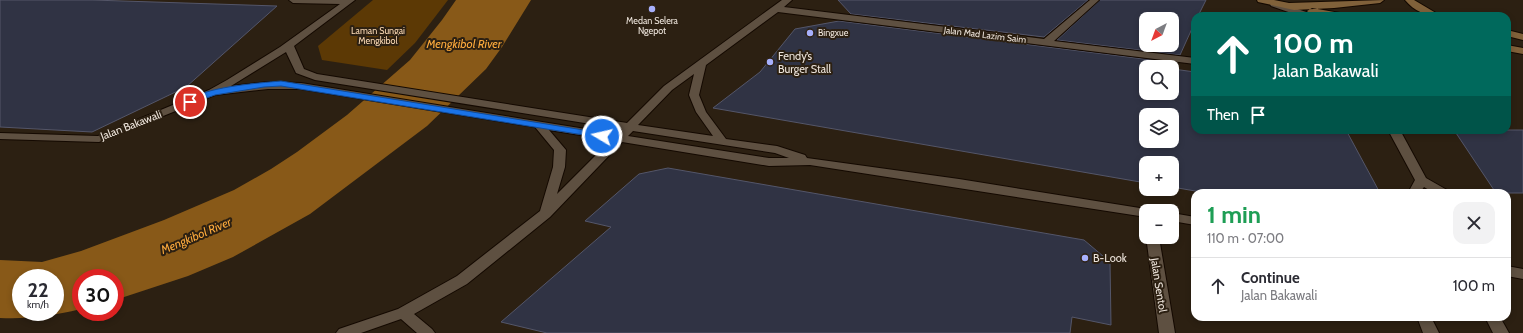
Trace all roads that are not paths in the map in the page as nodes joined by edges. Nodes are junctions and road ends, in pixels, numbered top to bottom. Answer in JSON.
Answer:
{"nodes":[{"id":1,"x":293,"y":0,"type":"edge"},
{"id":2,"x":788,"y":0,"type":"edge"},
{"id":3,"x":1095,"y":0,"type":"edge"},
{"id":4,"x":1380,"y":0,"type":"edge"},
{"id":5,"x":1409,"y":0,"type":"edge"},
{"id":6,"x":350,"y":1,"type":"edge"},
{"id":7,"x":1264,"y":1,"type":"edge"},
{"id":8,"x":1287,"y":6,"type":"junction"},
{"id":9,"x":776,"y":9,"type":"junction"},
{"id":10,"x":1297,"y":12,"type":"edge"},
{"id":11,"x":1319,"y":12,"type":"edge"},
{"id":12,"x":1428,"y":12,"type":"edge"},
{"id":13,"x":1511,"y":35,"type":"edge"},
{"id":14,"x":1523,"y":37,"type":"edge"},
{"id":15,"x":1046,"y":43,"type":"junction"},
{"id":16,"x":288,"y":45,"type":"junction"},
{"id":17,"x":1511,"y":49,"type":"edge"},
{"id":18,"x":1523,"y":51,"type":"edge"},
{"id":19,"x":1191,"y":61,"type":"edge"},
{"id":20,"x":701,"y":64,"type":"junction"},
{"id":21,"x":213,"y":92,"type":"junction"},
{"id":22,"x":540,"y":126,"type":"junction"},
{"id":23,"x":629,"y":126,"type":"junction"},
{"id":24,"x":1396,"y":134,"type":"edge"},
{"id":25,"x":0,"y":136,"type":"edge"},
{"id":26,"x":617,"y":138,"type":"junction"},
{"id":27,"x":722,"y":142,"type":"junction"},
{"id":28,"x":810,"y":162,"type":"junction"},
{"id":29,"x":1421,"y":180,"type":"junction"},
{"id":30,"x":1417,"y":189,"type":"edge"},
{"id":31,"x":1436,"y":189,"type":"edge"},
{"id":32,"x":1139,"y":212,"type":"edge"},
{"id":33,"x":545,"y":214,"type":"junction"},
{"id":34,"x":1179,"y":218,"type":"edge"},
{"id":35,"x":1191,"y":220,"type":"edge"},
{"id":36,"x":1153,"y":244,"type":"edge"},
{"id":37,"x":1511,"y":272,"type":"edge"},
{"id":38,"x":1523,"y":274,"type":"edge"},
{"id":39,"x":403,"y":313,"type":"junction"},
{"id":40,"x":1426,"y":321,"type":"edge"},
{"id":41,"x":1494,"y":321,"type":"edge"},
{"id":42,"x":344,"y":333,"type":"edge"},
{"id":43,"x":427,"y":333,"type":"edge"},
{"id":44,"x":1167,"y":333,"type":"edge"},
{"id":45,"x":1431,"y":333,"type":"edge"},
{"id":46,"x":1501,"y":333,"type":"edge"}],
"edges":[{"from":1,"to":6,"type":"street"},
{"from":2,"to":9,"type":"street"},
{"from":3,"to":15,"type":"street"},
{"from":4,"to":8,"type":"street"},
{"from":5,"to":12,"type":"street"},
{"from":6,"to":16,"type":"street","name":"Jalan Bakawali"},
{"from":7,"to":8,"type":"street"},
{"from":7,"to":10,"type":"street"},
{"from":8,"to":11,"type":"street"},
{"from":9,"to":15,"type":"street","name":"Jalan Mad Lazim Saim"},
{"from":9,"to":20,"type":"street"},
{"from":13,"to":14,"type":"street"},
{"from":15,"to":19,"type":"street","name":"Jalan Mad Lazim Saim"},
{"from":16,"to":21,"type":"street","name":"Jalan Bakawali"},
{"from":16,"to":23,"type":"street"},
{"from":17,"to":18,"type":"street"},
{"from":20,"to":23,"type":"street"},
{"from":20,"to":27,"type":"street"},
{"from":21,"to":22,"type":"street"},
{"from":21,"to":25,"type":"street","name":"Jalan Bakawali"},
{"from":22,"to":26,"type":"street"},
{"from":22,"to":33,"type":"street"},
{"from":23,"to":26,"type":"street"},
{"from":23,"to":27,"type":"street"},
{"from":24,"to":29,"type":"street"},
{"from":26,"to":28,"type":"street"},
{"from":26,"to":33,"type":"street"},
{"from":27,"to":28,"type":"street"},
{"from":28,"to":32,"type":"street"},
{"from":29,"to":30,"type":"street"},
{"from":29,"to":31,"type":"street"},
{"from":33,"to":39,"type":"street"},
{"from":34,"to":35,"type":"street"},
{"from":36,"to":44,"type":"street","name":"Jalan Sentol"},
{"from":37,"to":38,"type":"street"},
{"from":39,"to":42,"type":"street"},
{"from":39,"to":43,"type":"street"},
{"from":40,"to":45,"type":"street"},
{"from":41,"to":46,"type":"street"}]}
